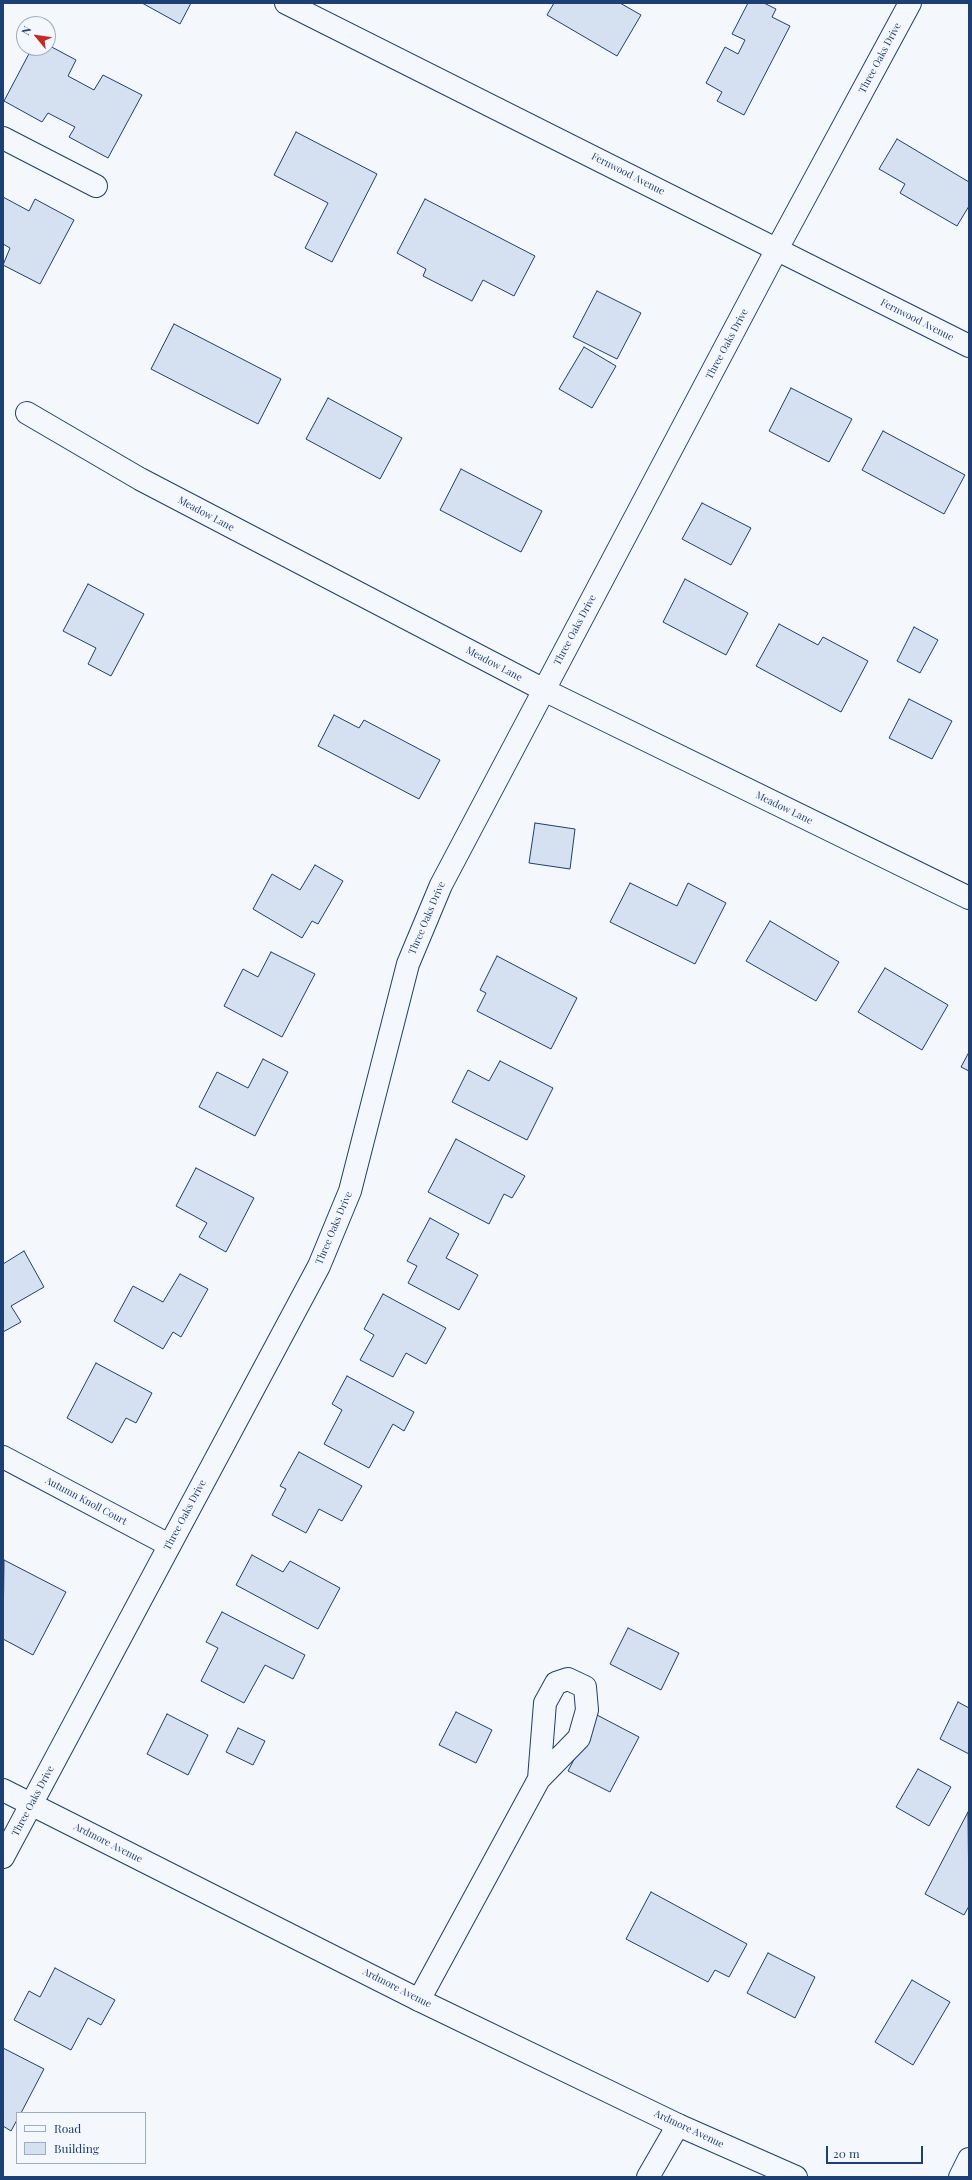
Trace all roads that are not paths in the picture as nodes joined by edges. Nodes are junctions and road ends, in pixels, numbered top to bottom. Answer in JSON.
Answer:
{"nodes":[{"id":1,"x":286,"y":3,"type":"edge"},
{"id":2,"x":910,"y":3,"type":"edge"},
{"id":3,"x":3,"y":138,"type":"edge"},
{"id":4,"x":96,"y":186,"type":"dead end"},
{"id":5,"x":777,"y":249,"type":"junction"},
{"id":6,"x":969,"y":346,"type":"edge"},
{"id":7,"x":27,"y":413,"type":"dead end"},
{"id":8,"x":544,"y":690,"type":"junction"},
{"id":9,"x":969,"y":898,"type":"edge"},
{"id":10,"x":3,"y":1456,"type":"edge"},
{"id":11,"x":168,"y":1545,"type":"junction"},
{"id":12,"x":538,"y":1779,"type":"dead end"},
{"id":13,"x":3,"y":1790,"type":"edge"},
{"id":14,"x":31,"y":1804,"type":"junction"},
{"id":15,"x":3,"y":1857,"type":"edge"},
{"id":16,"x":419,"y":2000,"type":"junction"},
{"id":17,"x":678,"y":2125,"type":"junction"},
{"id":18,"x":969,"y":2160,"type":"edge"},
{"id":19,"x":648,"y":2177,"type":"edge"},
{"id":20,"x":796,"y":2177,"type":"edge"},
{"id":21,"x":960,"y":2177,"type":"edge"}],
"edges":[{"from":1,"to":5,"type":"street","name":"Fernwood Avenue"},
{"from":2,"to":5,"type":"street","name":"Three Oaks Drive"},
{"from":3,"to":4,"type":"street"},
{"from":5,"to":6,"type":"street","name":"Fernwood Avenue"},
{"from":5,"to":8,"type":"street","name":"Three Oaks Drive"},
{"from":7,"to":8,"type":"street","name":"Meadow Lane"},
{"from":8,"to":9,"type":"street","name":"Meadow Lane"},
{"from":8,"to":11,"type":"street","name":"Three Oaks Drive"},
{"from":10,"to":11,"type":"street","name":"Autumn Knoll Court"},
{"from":11,"to":14,"type":"street","name":"Three Oaks Drive"},
{"from":12,"to":16,"type":"street"},
{"from":13,"to":14,"type":"street","name":"Ardmore Avenue"},
{"from":14,"to":15,"type":"street","name":"Three Oaks Drive"},
{"from":14,"to":16,"type":"street","name":"Ardmore Avenue"},
{"from":16,"to":17,"type":"street","name":"Ardmore Avenue"},
{"from":17,"to":19,"type":"street"},
{"from":17,"to":20,"type":"street","name":"Ardmore Avenue"},
{"from":18,"to":21,"type":"street"}]}
